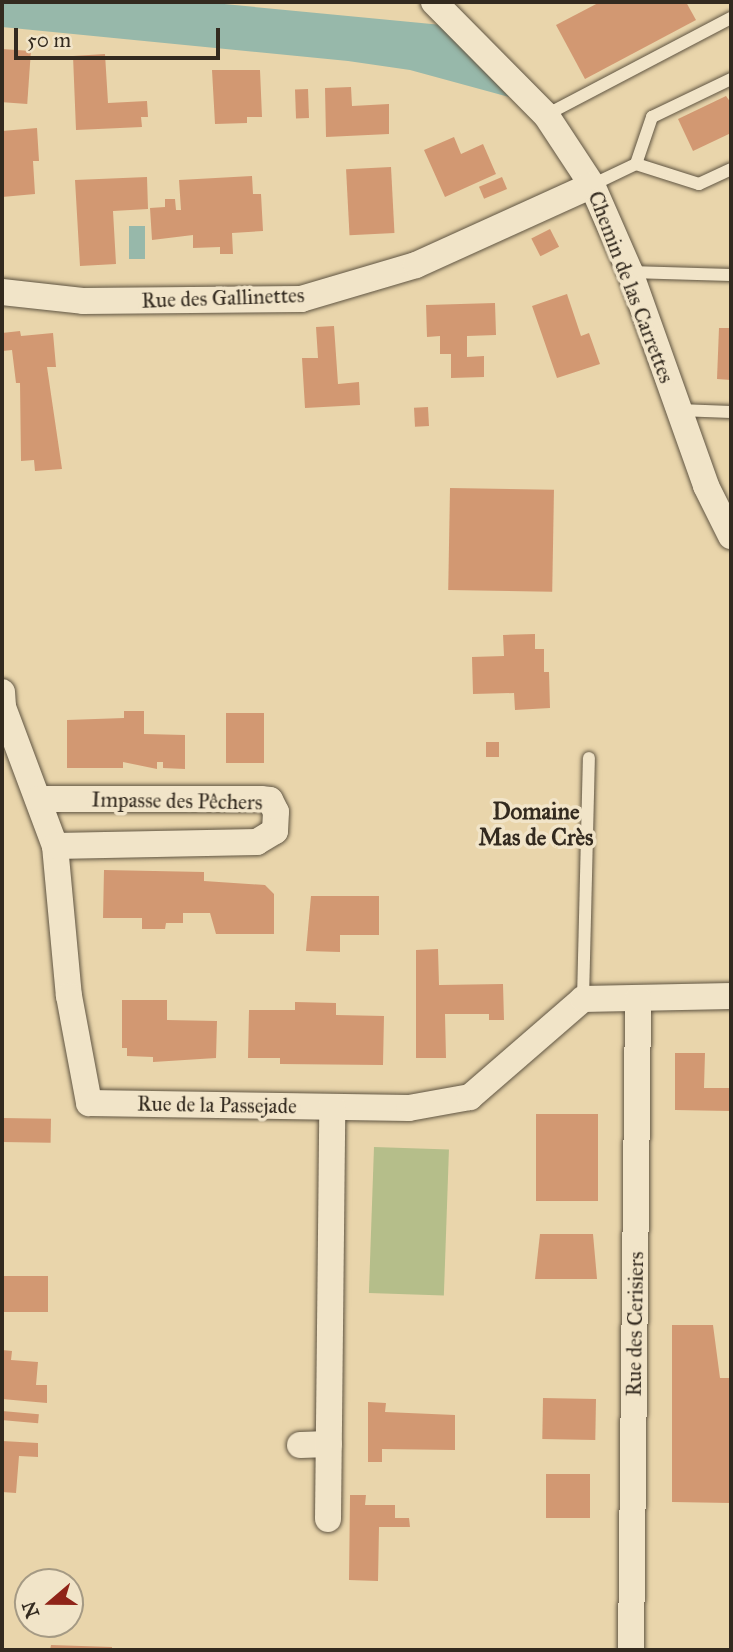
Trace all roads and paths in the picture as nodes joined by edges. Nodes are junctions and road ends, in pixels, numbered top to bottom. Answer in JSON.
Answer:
{"nodes":[{"id":1,"x":434,"y":2,"type":"edge"},
{"id":2,"x":731,"y":18,"type":"edge"},
{"id":3,"x":731,"y":79,"type":"edge"},
{"id":4,"x":546,"y":115,"type":"junction"},
{"id":5,"x":636,"y":164,"type":"junction"},
{"id":6,"x":731,"y":169,"type":"edge"},
{"id":7,"x":592,"y":185,"type":"junction"},
{"id":8,"x":630,"y":272,"type":"junction"},
{"id":9,"x":731,"y":275,"type":"edge"},
{"id":10,"x":2,"y":292,"type":"edge"},
{"id":11,"x":678,"y":410,"type":"junction"},
{"id":12,"x":731,"y":412,"type":"edge"},
{"id":13,"x":731,"y":536,"type":"edge"},
{"id":14,"x":2,"y":692,"type":"edge"},
{"id":15,"x":589,"y":758,"type":"dead end"},
{"id":16,"x":39,"y":799,"type":"junction"},
{"id":17,"x":55,"y":846,"type":"junction"},
{"id":18,"x":731,"y":996,"type":"edge"},
{"id":19,"x":638,"y":998,"type":"junction"},
{"id":20,"x":583,"y":999,"type":"junction"},
{"id":21,"x":332,"y":1107,"type":"junction"},
{"id":22,"x":329,"y":1444,"type":"junction"},
{"id":23,"x":300,"y":1445,"type":"dead end"},
{"id":24,"x":328,"y":1519,"type":"dead end"},
{"id":25,"x":631,"y":1650,"type":"edge"}],
"edges":[{"from":1,"to":4,"type":"street","name":"Chemin de las Carrettes"},
{"from":2,"to":4,"type":"lane"},
{"from":3,"to":5,"type":"lane"},
{"from":4,"to":7,"type":"street","name":"Chemin de las Carrettes"},
{"from":5,"to":6,"type":"lane"},
{"from":5,"to":7,"type":"lane"},
{"from":7,"to":8,"type":"street","name":"Chemin de las Carrettes"},
{"from":7,"to":10,"type":"street","name":"Rue des Gallinettes"},
{"from":8,"to":9,"type":"lane"},
{"from":8,"to":11,"type":"street","name":"Chemin de las Carrettes"},
{"from":11,"to":12,"type":"lane"},
{"from":11,"to":13,"type":"street","name":"Chemin de las Carrettes"},
{"from":14,"to":16,"type":"street","name":"Rue de la Passejade"},
{"from":15,"to":20,"type":"lane"},
{"from":16,"to":17,"type":"street","name":"Rue de la Passejade"},
{"from":16,"to":17,"type":"street","name":"Impasse des Pêchers"},
{"from":17,"to":21,"type":"street","name":"Rue de la Passejade"},
{"from":18,"to":19,"type":"street"},
{"from":19,"to":20,"type":"street"},
{"from":19,"to":25,"type":"street","name":"Rue des Cerisiers"},
{"from":20,"to":21,"type":"street","name":"Rue de la Passejade"},
{"from":21,"to":22,"type":"street"},
{"from":22,"to":23,"type":"street"},
{"from":22,"to":24,"type":"street"}]}
